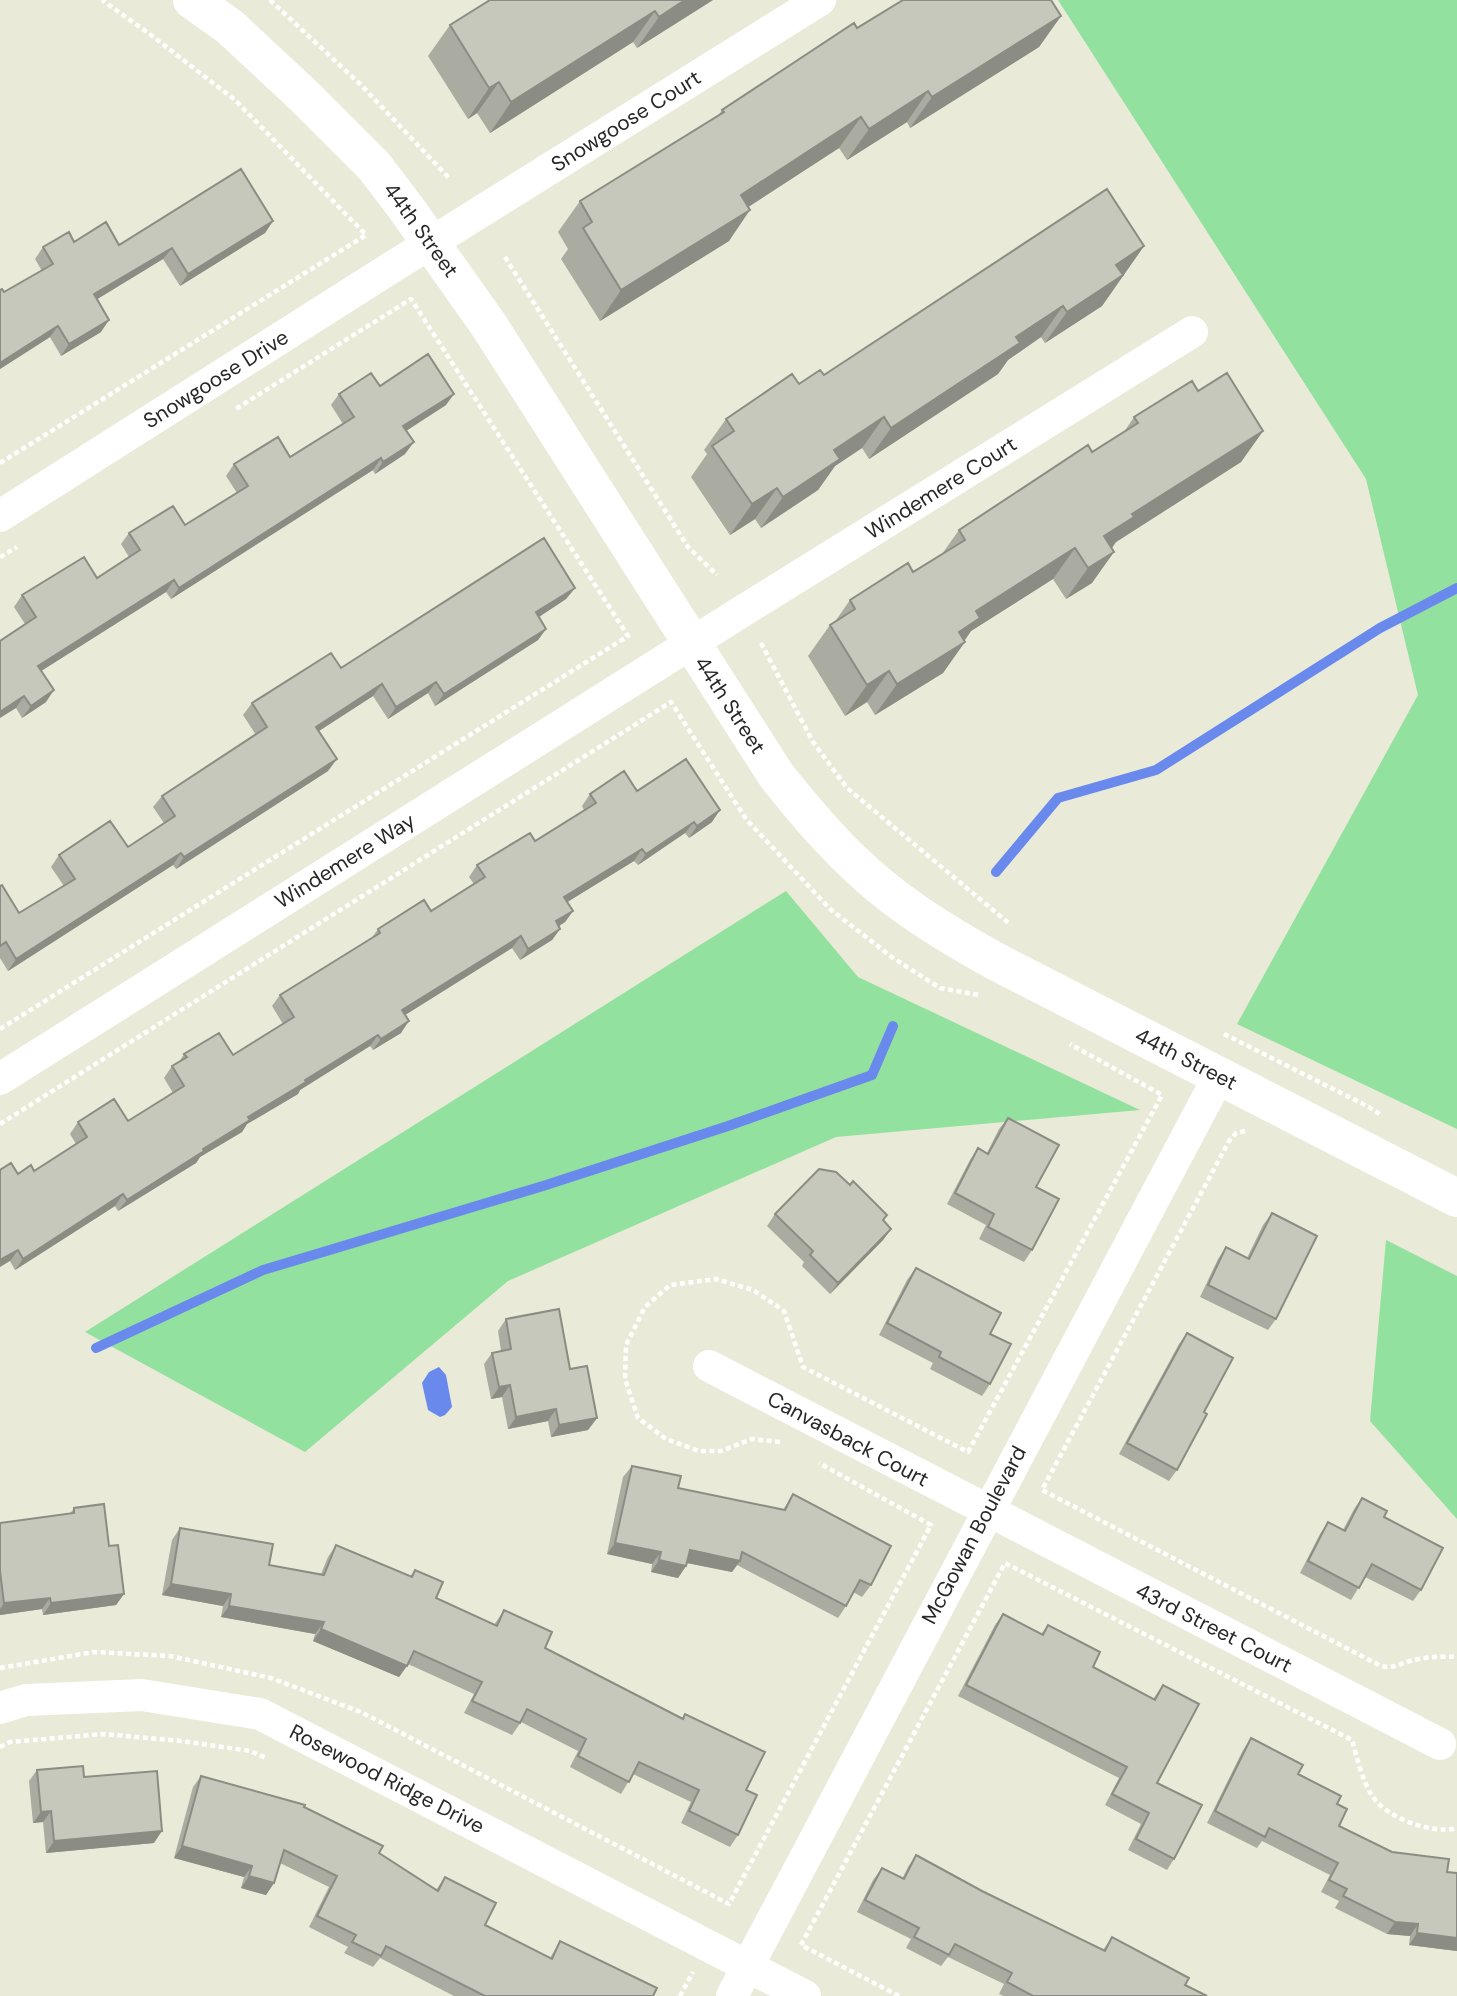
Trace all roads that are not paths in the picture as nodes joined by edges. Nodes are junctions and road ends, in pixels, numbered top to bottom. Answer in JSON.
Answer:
{"nodes":[{"id":1,"x":192,"y":0,"type":"edge"},
{"id":2,"x":820,"y":0,"type":"edge"},
{"id":3,"x":431,"y":243,"type":"junction"},
{"id":4,"x":1192,"y":332,"type":"dead end"},
{"id":5,"x":0,"y":516,"type":"edge"},
{"id":6,"x":691,"y":643,"type":"junction"},
{"id":7,"x":1219,"y":1076,"type":"junction"},
{"id":8,"x":0,"y":1079,"type":"edge"},
{"id":9,"x":1457,"y":1198,"type":"edge"},
{"id":10,"x":709,"y":1366,"type":"dead end"},
{"id":11,"x":987,"y":1511,"type":"junction"},
{"id":12,"x":0,"y":1708,"type":"edge"},
{"id":13,"x":1440,"y":1744,"type":"dead end"},
{"id":14,"x":748,"y":1966,"type":"junction"},
{"id":15,"x":732,"y":1996,"type":"edge"},
{"id":16,"x":804,"y":1996,"type":"edge"}],
"edges":[{"from":1,"to":3,"type":"street","name":"44th Street"},
{"from":2,"to":3,"type":"street","name":"Snowgoose Court"},
{"from":3,"to":5,"type":"street","name":"Snowgoose Drive"},
{"from":3,"to":6,"type":"street","name":"44th Street"},
{"from":4,"to":6,"type":"street","name":"Windemere Court"},
{"from":6,"to":7,"type":"street","name":"44th Street"},
{"from":6,"to":8,"type":"street","name":"Windemere Way"},
{"from":7,"to":9,"type":"street","name":"44th Street"},
{"from":7,"to":11,"type":"street","name":"McGowan Boulevard"},
{"from":10,"to":11,"type":"street","name":"Canvasback Court"},
{"from":11,"to":13,"type":"street","name":"43rd Street Court"},
{"from":11,"to":14,"type":"street","name":"McGowan Boulevard"},
{"from":12,"to":14,"type":"street","name":"Rosewood Ridge Drive"},
{"from":14,"to":15,"type":"street","name":"McGowan Boulevard"},
{"from":14,"to":16,"type":"street","name":"Rosewood Ridge Drive"}]}
